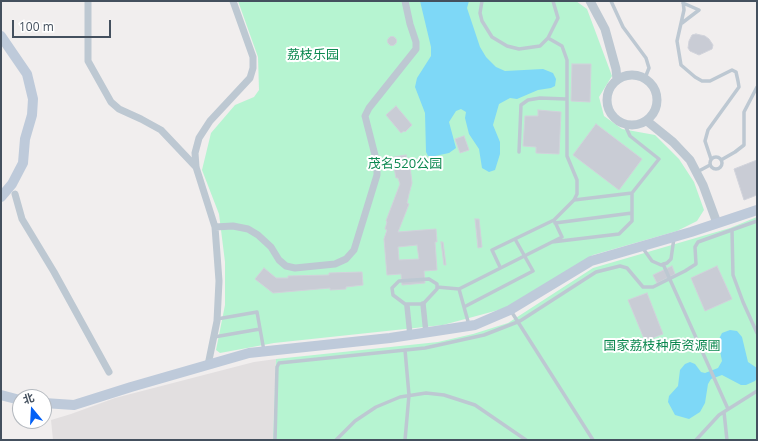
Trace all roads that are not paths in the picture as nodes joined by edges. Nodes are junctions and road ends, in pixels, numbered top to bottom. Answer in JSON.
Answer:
{"nodes":[{"id":1,"x":88,"y":1,"type":"edge"},
{"id":2,"x":233,"y":1,"type":"edge"},
{"id":3,"x":405,"y":1,"type":"edge"},
{"id":4,"x":482,"y":1,"type":"edge"},
{"id":5,"x":553,"y":1,"type":"edge"},
{"id":6,"x":590,"y":1,"type":"edge"},
{"id":7,"x":611,"y":1,"type":"edge"},
{"id":8,"x":683,"y":2,"type":"edge"},
{"id":9,"x":682,"y":24,"type":"junction"},
{"id":10,"x":1,"y":36,"type":"edge"},
{"id":11,"x":548,"y":38,"type":"junction"},
{"id":12,"x":645,"y":78,"type":"junction"},
{"id":13,"x":617,"y":80,"type":"junction"},
{"id":14,"x":757,"y":87,"type":"edge"},
{"id":15,"x":566,"y":99,"type":"junction"},
{"id":16,"x":647,"y":121,"type":"junction"},
{"id":17,"x":625,"y":125,"type":"junction"},
{"id":18,"x":519,"y":152,"type":"dead end"},
{"id":19,"x":711,"y":159,"type":"junction"},
{"id":20,"x":721,"y":160,"type":"junction"},
{"id":21,"x":710,"y":165,"type":"junction"},
{"id":22,"x":196,"y":167,"type":"junction"},
{"id":23,"x":697,"y":172,"type":"junction"},
{"id":24,"x":632,"y":193,"type":"junction"},
{"id":25,"x":15,"y":194,"type":"dead end"},
{"id":26,"x":1,"y":197,"type":"edge"},
{"id":27,"x":574,"y":200,"type":"junction"},
{"id":28,"x":757,"y":210,"type":"edge"},
{"id":29,"x":632,"y":213,"type":"junction"},
{"id":30,"x":757,"y":221,"type":"edge"},
{"id":31,"x":554,"y":222,"type":"junction"},
{"id":32,"x":717,"y":223,"type":"junction"},
{"id":33,"x":215,"y":227,"type":"junction"},
{"id":34,"x":732,"y":230,"type":"junction"},
{"id":35,"x":674,"y":237,"type":"junction"},
{"id":36,"x":515,"y":239,"type":"junction"},
{"id":37,"x":552,"y":242,"type":"junction"},
{"id":38,"x":642,"y":246,"type":"junction"},
{"id":39,"x":524,"y":255,"type":"junction"},
{"id":40,"x":664,"y":264,"type":"junction"},
{"id":41,"x":500,"y":267,"type":"junction"},
{"id":42,"x":669,"y":278,"type":"junction"},
{"id":43,"x":437,"y":287,"type":"junction"},
{"id":44,"x":459,"y":289,"type":"junction"},
{"id":45,"x":423,"y":304,"type":"junction"},
{"id":46,"x":407,"y":306,"type":"dead end"},
{"id":47,"x":464,"y":307,"type":"junction"},
{"id":48,"x":510,"y":310,"type":"junction"},
{"id":49,"x":217,"y":319,"type":"junction"},
{"id":50,"x":518,"y":322,"type":"junction"},
{"id":51,"x":470,"y":326,"type":"junction"},
{"id":52,"x":260,"y":329,"type":"junction"},
{"id":53,"x":426,"y":333,"type":"junction"},
{"id":54,"x":757,"y":333,"type":"edge"},
{"id":55,"x":410,"y":335,"type":"junction"},
{"id":56,"x":214,"y":337,"type":"junction"},
{"id":57,"x":405,"y":350,"type":"junction"},
{"id":58,"x":264,"y":351,"type":"junction"},
{"id":59,"x":208,"y":365,"type":"junction"},
{"id":60,"x":109,"y":372,"type":"dead end"},
{"id":61,"x":757,"y":391,"type":"edge"},
{"id":62,"x":409,"y":395,"type":"junction"},
{"id":63,"x":1,"y":396,"type":"edge"},
{"id":64,"x":12,"y":398,"type":"edge"},
{"id":65,"x":52,"y":404,"type":"edge"},
{"id":66,"x":726,"y":410,"type":"junction"},
{"id":67,"x":274,"y":440,"type":"edge"},
{"id":68,"x":336,"y":440,"type":"edge"},
{"id":69,"x":406,"y":440,"type":"edge"},
{"id":70,"x":526,"y":440,"type":"edge"},
{"id":71,"x":593,"y":440,"type":"edge"},
{"id":72,"x":696,"y":440,"type":"edge"},
{"id":73,"x":727,"y":440,"type":"edge"}],
"edges":[{"from":1,"to":22,"type":"street"},
{"from":2,"to":22,"type":"street"},
{"from":3,"to":33,"type":"street"},
{"from":4,"to":11,"type":"lane"},
{"from":5,"to":11,"type":"lane"},
{"from":6,"to":13,"type":"street"},
{"from":7,"to":12,"type":"lane"},
{"from":8,"to":9,"type":"lane"},
{"from":8,"to":9,"type":"lane"},
{"from":9,"to":19,"type":"lane"},
{"from":10,"to":26,"type":"main road"},
{"from":11,"to":15,"type":"lane"},
{"from":12,"to":13,"type":"street"},
{"from":12,"to":16,"type":"street"},
{"from":13,"to":17,"type":"street"},
{"from":14,"to":20,"type":"lane"},
{"from":15,"to":18,"type":"lane"},
{"from":15,"to":27,"type":"lane"},
{"from":16,"to":17,"type":"street"},
{"from":16,"to":23,"type":"street"},
{"from":17,"to":24,"type":"lane"},
{"from":19,"to":20,"type":"lane"},
{"from":19,"to":21,"type":"lane"},
{"from":20,"to":21,"type":"lane"},
{"from":21,"to":23,"type":"lane"},
{"from":22,"to":33,"type":"street"},
{"from":23,"to":32,"type":"street"},
{"from":24,"to":27,"type":"lane"},
{"from":24,"to":29,"type":"lane"},
{"from":25,"to":60,"type":"street"},
{"from":27,"to":31,"type":"lane"},
{"from":28,"to":32,"type":"main road"},
{"from":29,"to":31,"type":"lane"},
{"from":29,"to":37,"type":"lane"},
{"from":30,"to":34,"type":"lane"},
{"from":31,"to":36,"type":"lane"},
{"from":31,"to":37,"type":"lane"},
{"from":32,"to":35,"type":"main road"},
{"from":33,"to":49,"type":"street"},
{"from":34,"to":42,"type":"lane"},
{"from":34,"to":54,"type":"lane"},
{"from":35,"to":38,"type":"main road"},
{"from":35,"to":40,"type":"lane"},
{"from":36,"to":39,"type":"lane"},
{"from":36,"to":41,"type":"lane"},
{"from":37,"to":39,"type":"lane"},
{"from":38,"to":40,"type":"lane"},
{"from":38,"to":48,"type":"main road"},
{"from":39,"to":41,"type":"lane"},
{"from":39,"to":47,"type":"lane"},
{"from":40,"to":42,"type":"lane"},
{"from":41,"to":44,"type":"lane"},
{"from":42,"to":50,"type":"lane"},
{"from":42,"to":66,"type":"lane"},
{"from":43,"to":44,"type":"lane"},
{"from":43,"to":45,"type":"lane"},
{"from":43,"to":45,"type":"lane"},
{"from":44,"to":47,"type":"lane"},
{"from":45,"to":53,"type":"street"},
{"from":46,"to":55,"type":"street"},
{"from":47,"to":51,"type":"lane"},
{"from":48,"to":50,"type":"lane"},
{"from":48,"to":51,"type":"main road"},
{"from":49,"to":52,"type":"lane"},
{"from":49,"to":56,"type":"street"},
{"from":50,"to":57,"type":"lane"},
{"from":50,"to":71,"type":"lane"},
{"from":51,"to":53,"type":"main road"},
{"from":52,"to":56,"type":"lane"},
{"from":52,"to":58,"type":"lane"},
{"from":53,"to":55,"type":"main road"},
{"from":55,"to":58,"type":"main road"},
{"from":56,"to":59,"type":"street"},
{"from":57,"to":62,"type":"lane"},
{"from":57,"to":67,"type":"lane"},
{"from":58,"to":59,"type":"main road"},
{"from":59,"to":65,"type":"main road"},
{"from":61,"to":66,"type":"lane"},
{"from":62,"to":68,"type":"lane"},
{"from":62,"to":69,"type":"lane"},
{"from":62,"to":70,"type":"lane"},
{"from":63,"to":64,"type":"main road"},
{"from":66,"to":72,"type":"lane"},
{"from":66,"to":73,"type":"lane"}]}
